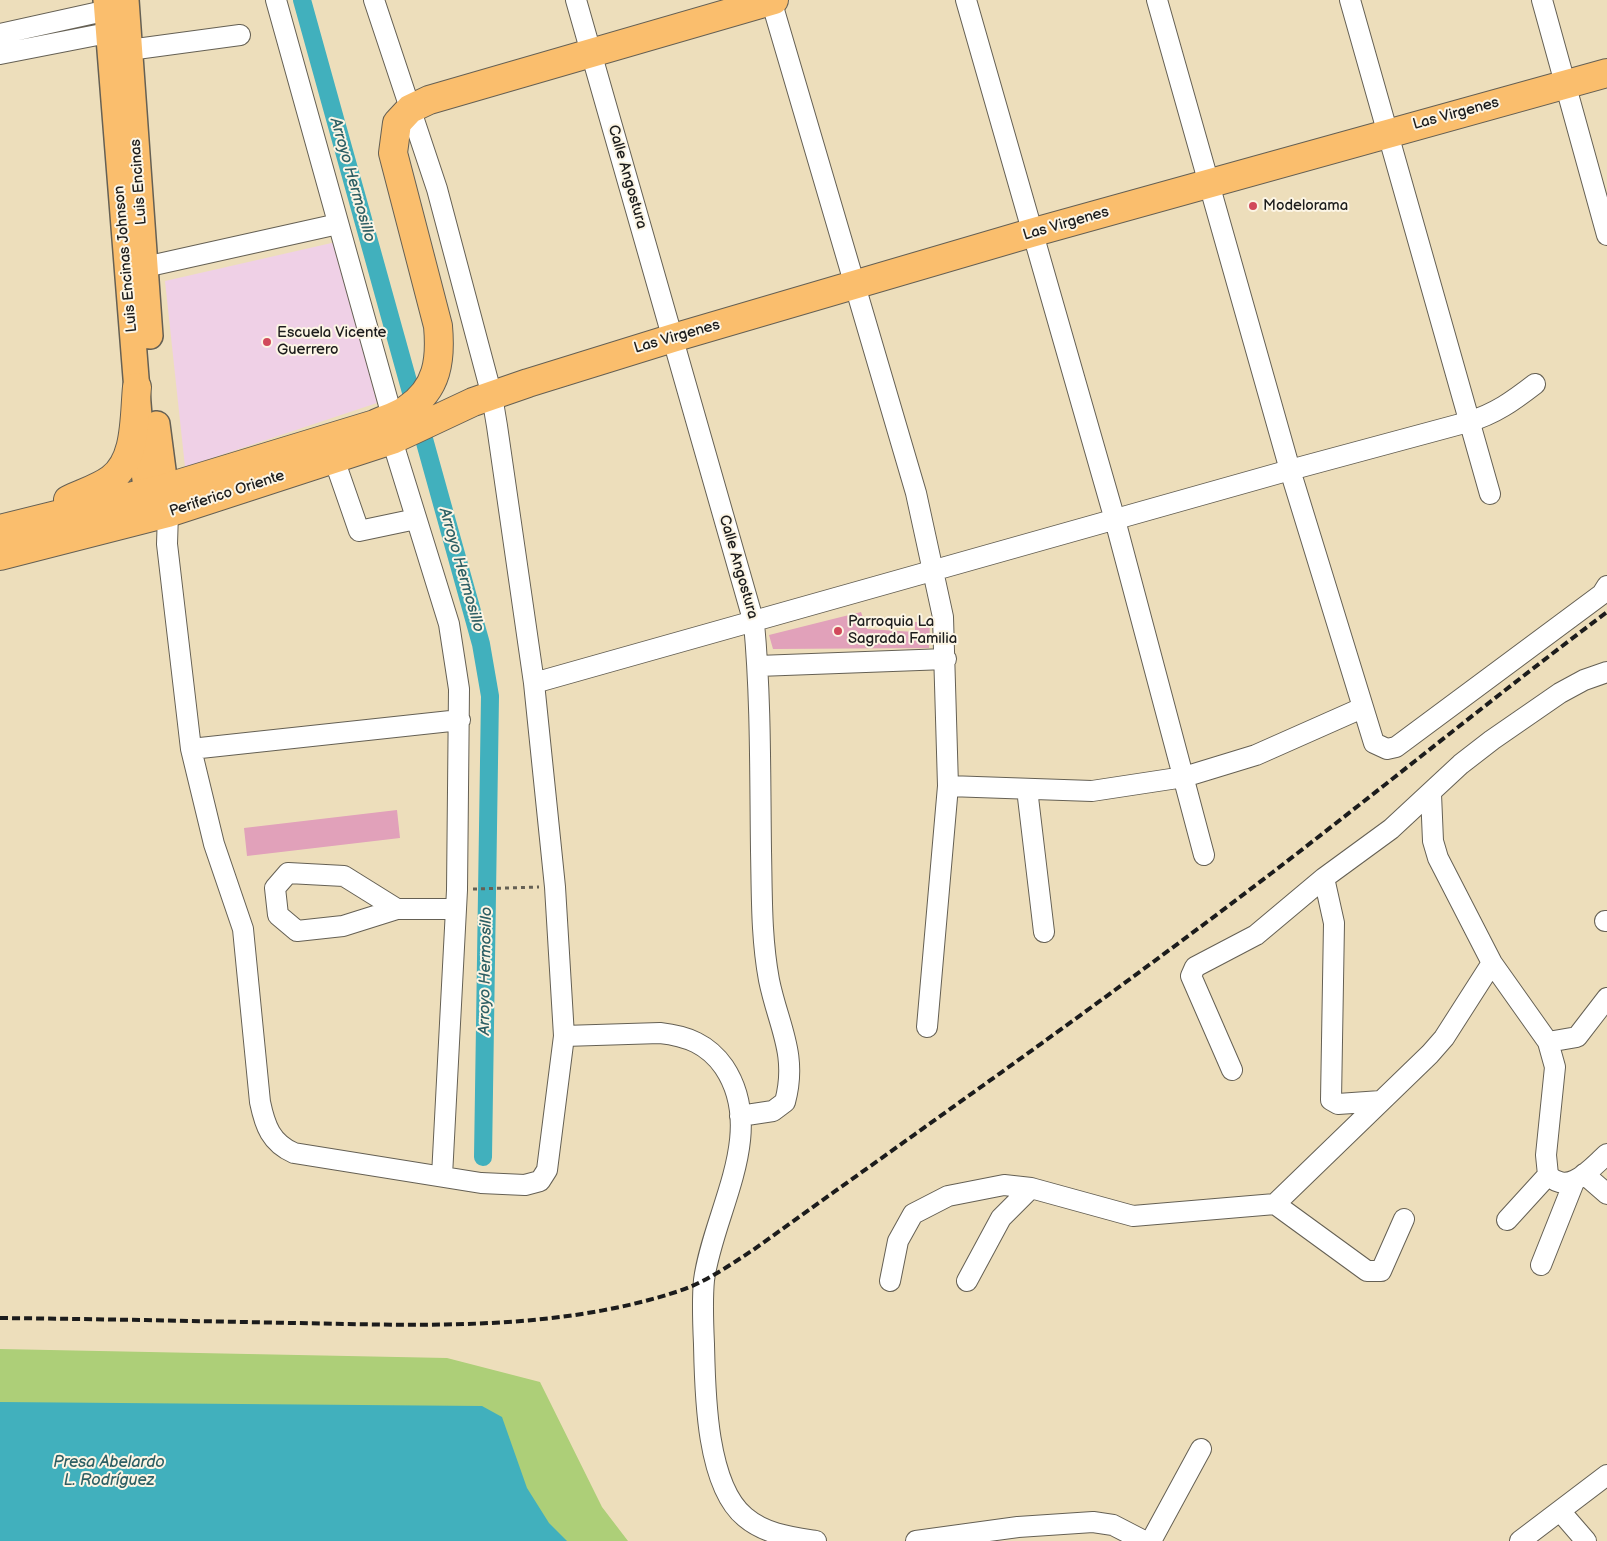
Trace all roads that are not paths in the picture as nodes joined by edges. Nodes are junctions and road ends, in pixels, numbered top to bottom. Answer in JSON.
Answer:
{"nodes":[{"id":1,"x":276,"y":0,"type":"edge"},
{"id":2,"x":374,"y":0,"type":"edge"},
{"id":3,"x":576,"y":0,"type":"edge"},
{"id":4,"x":772,"y":0,"type":"edge"},
{"id":5,"x":966,"y":0,"type":"edge"},
{"id":6,"x":1157,"y":0,"type":"edge"},
{"id":7,"x":1350,"y":0,"type":"edge"},
{"id":8,"x":1542,"y":0,"type":"edge"},
{"id":9,"x":118,"y":18,"type":"edge"},
{"id":10,"x":0,"y":34,"type":"edge"},
{"id":11,"x":240,"y":35,"type":"dead end"},
{"id":12,"x":591,"y":52,"type":"junction"},
{"id":13,"x":0,"y":54,"type":"edge"},
{"id":14,"x":1607,"y":73,"type":"edge"},
{"id":15,"x":1566,"y":85,"type":"junction"},
{"id":16,"x":410,"y":109,"type":"junction"},
{"id":17,"x":1386,"y":133,"type":"junction"},
{"id":18,"x":1210,"y":183,"type":"junction"},
{"id":19,"x":338,"y":224,"type":"junction"},
{"id":20,"x":1032,"y":234,"type":"junction"},
{"id":21,"x":1607,"y":235,"type":"edge"},
{"id":22,"x":145,"y":267,"type":"junction"},
{"id":23,"x":855,"y":286,"type":"junction"},
{"id":24,"x":673,"y":338,"type":"junction"},
{"id":25,"x":1535,"y":384,"type":"dead end"},
{"id":26,"x":137,"y":387,"type":"junction"},
{"id":27,"x":492,"y":396,"type":"junction"},
{"id":28,"x":406,"y":418,"type":"junction"},
{"id":29,"x":1468,"y":422,"type":"junction"},
{"id":30,"x":334,"y":459,"type":"junction"},
{"id":31,"x":1290,"y":470,"type":"junction"},
{"id":32,"x":1490,"y":494,"type":"dead end"},
{"id":33,"x":158,"y":503,"type":"junction"},
{"id":34,"x":416,"y":519,"type":"junction"},
{"id":35,"x":1115,"y":520,"type":"junction"},
{"id":36,"x":4,"y":528,"type":"edge"},
{"id":37,"x":0,"y":556,"type":"edge"},
{"id":38,"x":934,"y":569,"type":"junction"},
{"id":39,"x":1607,"y":586,"type":"edge"},
{"id":40,"x":754,"y":622,"type":"junction"},
{"id":41,"x":946,"y":659,"type":"junction"},
{"id":42,"x":758,"y":666,"type":"junction"},
{"id":43,"x":1607,"y":672,"type":"edge"},
{"id":44,"x":534,"y":683,"type":"junction"},
{"id":45,"x":1362,"y":708,"type":"junction"},
{"id":46,"x":460,"y":720,"type":"junction"},
{"id":47,"x":191,"y":749,"type":"junction"},
{"id":48,"x":1184,"y":777,"type":"junction"},
{"id":49,"x":948,"y":786,"type":"junction"},
{"id":50,"x":1027,"y":789,"type":"junction"},
{"id":51,"x":1431,"y":794,"type":"junction"},
{"id":52,"x":1204,"y":854,"type":"dead end"},
{"id":53,"x":1324,"y":878,"type":"junction"},
{"id":54,"x":397,"y":909,"type":"junction"},
{"id":55,"x":456,"y":909,"type":"junction"},
{"id":56,"x":1044,"y":932,"type":"dead end"},
{"id":57,"x":1492,"y":963,"type":"junction"},
{"id":58,"x":1607,"y":998,"type":"edge"},
{"id":59,"x":927,"y":1026,"type":"dead end"},
{"id":60,"x":564,"y":1036,"type":"junction"},
{"id":61,"x":1548,"y":1042,"type":"junction"},
{"id":62,"x":1232,"y":1070,"type":"dead end"},
{"id":63,"x":1381,"y":1101,"type":"junction"},
{"id":64,"x":740,"y":1116,"type":"junction"},
{"id":65,"x":1607,"y":1154,"type":"edge"},
{"id":66,"x":1548,"y":1175,"type":"junction"},
{"id":67,"x":442,"y":1176,"type":"junction"},
{"id":68,"x":1579,"y":1178,"type":"junction"},
{"id":69,"x":1031,"y":1188,"type":"junction"},
{"id":70,"x":1607,"y":1194,"type":"edge"},
{"id":71,"x":1275,"y":1204,"type":"junction"},
{"id":72,"x":1404,"y":1219,"type":"dead end"},
{"id":73,"x":1507,"y":1220,"type":"dead end"},
{"id":74,"x":1540,"y":1265,"type":"dead end"},
{"id":75,"x":890,"y":1280,"type":"dead end"},
{"id":76,"x":967,"y":1281,"type":"dead end"},
{"id":77,"x":1201,"y":1449,"type":"dead end"},
{"id":78,"x":1607,"y":1475,"type":"edge"},
{"id":79,"x":1560,"y":1510,"type":"junction"},
{"id":80,"x":816,"y":1541,"type":"edge"},
{"id":81,"x":916,"y":1541,"type":"edge"},
{"id":82,"x":1144,"y":1541,"type":"edge"},
{"id":83,"x":1151,"y":1541,"type":"edge"},
{"id":84,"x":1520,"y":1541,"type":"edge"},
{"id":85,"x":1586,"y":1541,"type":"edge"}],
"edges":[{"from":1,"to":19,"type":"street"},
{"from":2,"to":16,"type":"street"},
{"from":3,"to":12,"type":"street","name":"Calle Angostura"},
{"from":4,"to":12,"type":"highway"},
{"from":4,"to":23,"type":"street"},
{"from":5,"to":20,"type":"street"},
{"from":6,"to":18,"type":"street"},
{"from":7,"to":17,"type":"street"},
{"from":8,"to":15,"type":"street"},
{"from":9,"to":10,"type":"street"},
{"from":9,"to":11,"type":"street"},
{"from":9,"to":13,"type":"street"},
{"from":9,"to":22,"type":"main road","name":"Luis Encinas"},
{"from":9,"to":26,"type":"main road","name":"Luis Encinas Johnson"},
{"from":12,"to":16,"type":"highway"},
{"from":12,"to":24,"type":"street","name":"Calle Angostura"},
{"from":14,"to":15,"type":"highway","name":"Las Virgenes"},
{"from":15,"to":17,"type":"highway","name":"Las Virgenes"},
{"from":15,"to":21,"type":"street"},
{"from":16,"to":27,"type":"street"},
{"from":16,"to":28,"type":"highway"},
{"from":17,"to":18,"type":"highway","name":"Las Virgenes"},
{"from":17,"to":29,"type":"street"},
{"from":18,"to":20,"type":"highway","name":"Las Virgenes"},
{"from":18,"to":31,"type":"street"},
{"from":19,"to":22,"type":"street"},
{"from":19,"to":28,"type":"street"},
{"from":20,"to":23,"type":"highway","name":"Las Virgenes"},
{"from":20,"to":35,"type":"street"},
{"from":22,"to":33,"type":"main road","name":"Luis Encinas"},
{"from":23,"to":24,"type":"highway","name":"Las Virgenes"},
{"from":23,"to":38,"type":"street"},
{"from":24,"to":27,"type":"highway","name":"Las Virgenes"},
{"from":24,"to":40,"type":"street","name":"Calle Angostura"},
{"from":25,"to":29,"type":"street"},
{"from":26,"to":33,"type":"main road","name":"Luis Encinas Johnson"},
{"from":26,"to":36,"type":"highway"},
{"from":27,"to":28,"type":"highway","name":"Periferico Oriente"},
{"from":27,"to":44,"type":"street"},
{"from":28,"to":30,"type":"highway","name":"Periferico Oriente"},
{"from":28,"to":33,"type":"highway","name":"Periferico Oriente"},
{"from":28,"to":34,"type":"street"},
{"from":29,"to":31,"type":"street"},
{"from":29,"to":32,"type":"street"},
{"from":30,"to":33,"type":"highway","name":"Periferico Oriente"},
{"from":30,"to":34,"type":"street"},
{"from":31,"to":35,"type":"street"},
{"from":31,"to":45,"type":"street"},
{"from":33,"to":36,"type":"highway","name":"Periferico Oriente"},
{"from":33,"to":37,"type":"highway","name":"Periferico Oriente"},
{"from":33,"to":47,"type":"street"},
{"from":34,"to":46,"type":"street"},
{"from":35,"to":38,"type":"street"},
{"from":35,"to":48,"type":"street"},
{"from":38,"to":40,"type":"street"},
{"from":38,"to":41,"type":"street"},
{"from":39,"to":45,"type":"street"},
{"from":40,"to":42,"type":"street","name":"Calle Angostura"},
{"from":40,"to":44,"type":"street"},
{"from":41,"to":42,"type":"street"},
{"from":41,"to":49,"type":"street"},
{"from":42,"to":64,"type":"street","name":"Calle Angostura"},
{"from":43,"to":51,"type":"street"},
{"from":44,"to":60,"type":"street"},
{"from":45,"to":48,"type":"street"},
{"from":46,"to":47,"type":"street"},
{"from":46,"to":55,"type":"street"},
{"from":47,"to":67,"type":"street"},
{"from":48,"to":50,"type":"street"},
{"from":48,"to":52,"type":"street"},
{"from":49,"to":50,"type":"street"},
{"from":49,"to":59,"type":"street"},
{"from":50,"to":56,"type":"street"},
{"from":51,"to":53,"type":"street"},
{"from":51,"to":57,"type":"street"},
{"from":53,"to":62,"type":"street"},
{"from":53,"to":63,"type":"street"},
{"from":54,"to":54,"type":"street"},
{"from":54,"to":55,"type":"street"},
{"from":55,"to":67,"type":"street"},
{"from":57,"to":61,"type":"street"},
{"from":57,"to":63,"type":"street"},
{"from":58,"to":61,"type":"street"},
{"from":60,"to":64,"type":"street"},
{"from":60,"to":67,"type":"street"},
{"from":61,"to":66,"type":"street"},
{"from":63,"to":71,"type":"street"},
{"from":64,"to":80,"type":"street"},
{"from":65,"to":68,"type":"street"},
{"from":66,"to":68,"type":"street"},
{"from":66,"to":73,"type":"street"},
{"from":68,"to":70,"type":"street"},
{"from":68,"to":74,"type":"street"},
{"from":69,"to":71,"type":"street"},
{"from":69,"to":75,"type":"street"},
{"from":69,"to":76,"type":"street"},
{"from":71,"to":72,"type":"street"},
{"from":77,"to":83,"type":"street"},
{"from":78,"to":79,"type":"street"},
{"from":79,"to":84,"type":"street"},
{"from":79,"to":85,"type":"street"},
{"from":81,"to":82,"type":"street"}]}
